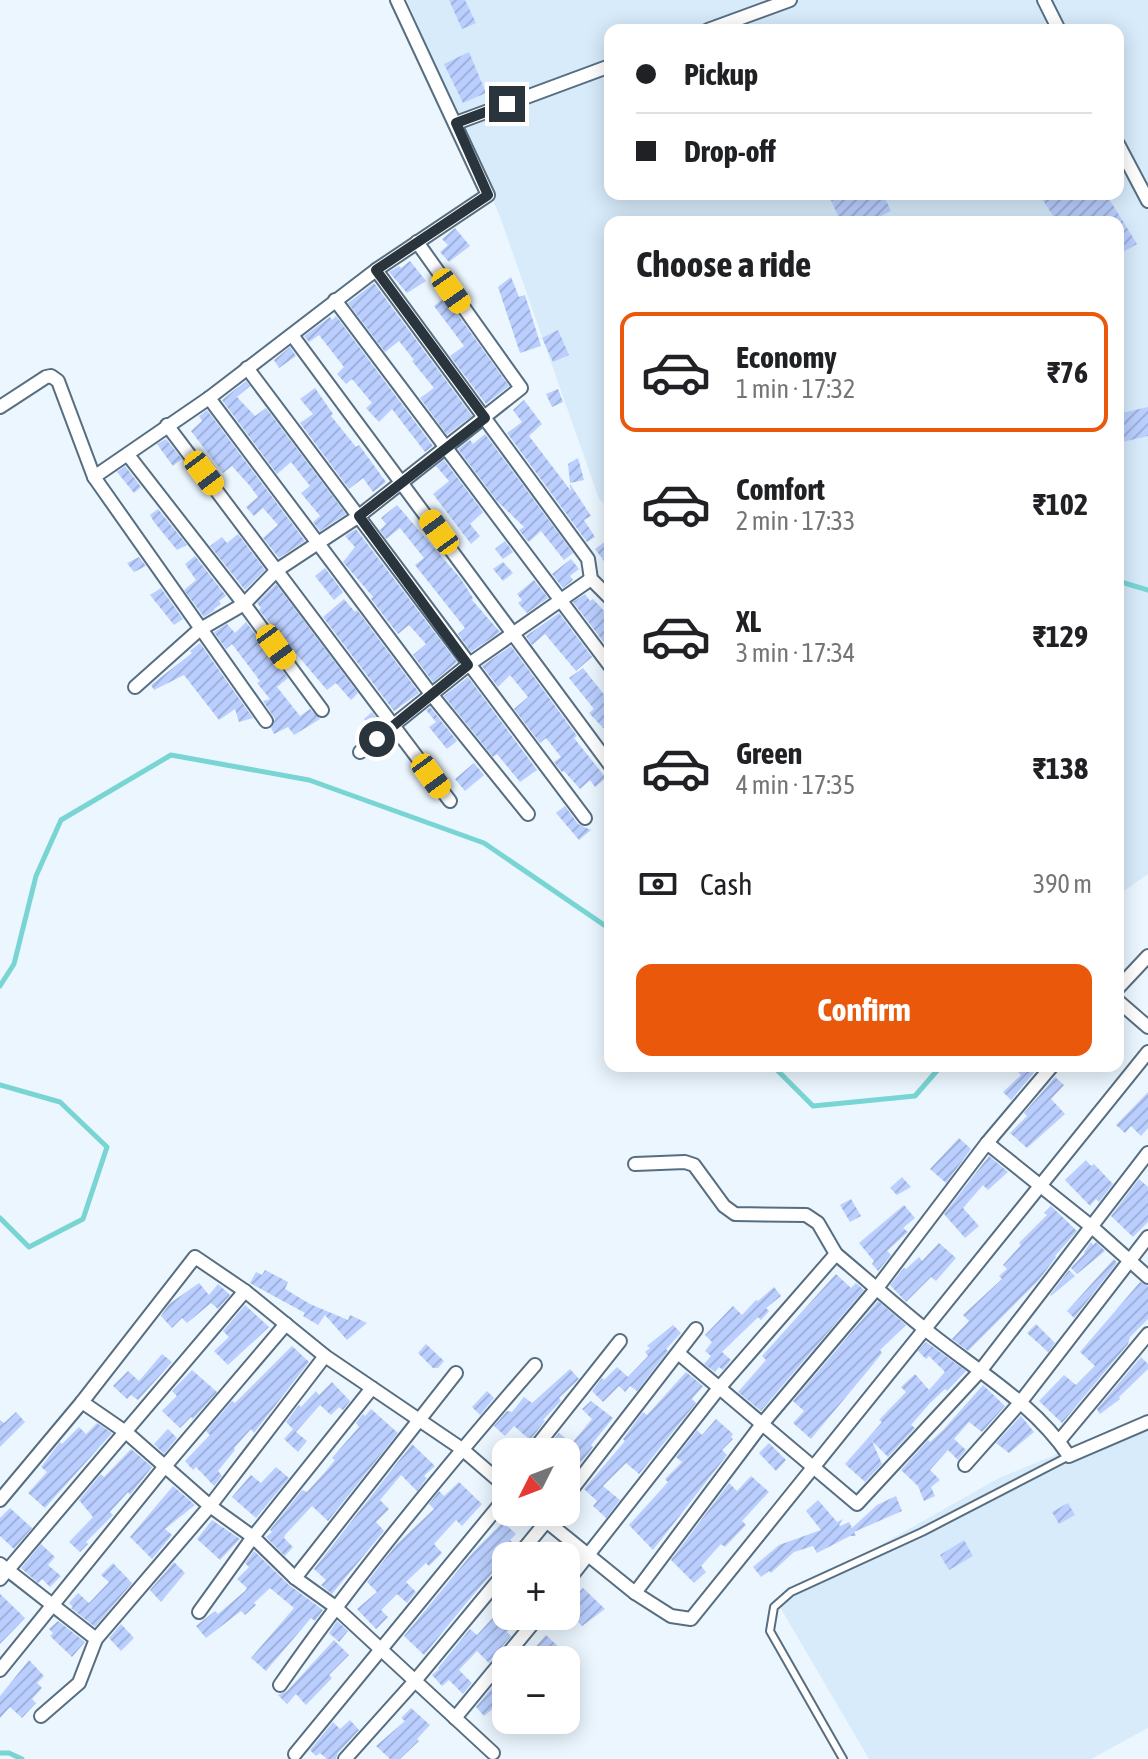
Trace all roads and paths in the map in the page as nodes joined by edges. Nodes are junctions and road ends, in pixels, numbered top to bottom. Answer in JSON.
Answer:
{"nodes":[{"id":1,"x":397,"y":0,"type":"edge"},
{"id":2,"x":790,"y":0,"type":"edge"},
{"id":3,"x":1044,"y":0,"type":"edge"},
{"id":4,"x":724,"y":24,"type":"edge"},
{"id":5,"x":1056,"y":24,"type":"edge"},
{"id":6,"x":604,"y":68,"type":"edge"},
{"id":7,"x":456,"y":123,"type":"junction"},
{"id":8,"x":1124,"y":155,"type":"edge"},
{"id":9,"x":1148,"y":201,"type":"edge"},
{"id":10,"x":417,"y":242,"type":"junction"},
{"id":11,"x":376,"y":270,"type":"junction"},
{"id":12,"x":335,"y":300,"type":"junction"},
{"id":13,"x":292,"y":335,"type":"junction"},
{"id":14,"x":247,"y":368,"type":"junction"},
{"id":15,"x":209,"y":398,"type":"junction"},
{"id":16,"x":0,"y":407,"type":"edge"},
{"id":17,"x":485,"y":418,"type":"junction"},
{"id":18,"x":167,"y":425,"type":"junction"},
{"id":19,"x":445,"y":449,"type":"junction"},
{"id":20,"x":128,"y":455,"type":"junction"},
{"id":21,"x":94,"y":477,"type":"junction"},
{"id":22,"x":403,"y":482,"type":"junction"},
{"id":23,"x":359,"y":516,"type":"junction"},
{"id":24,"x":319,"y":543,"type":"junction"},
{"id":25,"x":277,"y":570,"type":"junction"},
{"id":26,"x":591,"y":579,"type":"junction"},
{"id":27,"x":604,"y":592,"type":"edge"},
{"id":28,"x":559,"y":599,"type":"junction"},
{"id":29,"x":244,"y":604,"type":"junction"},
{"id":30,"x":199,"y":630,"type":"junction"},
{"id":31,"x":512,"y":632,"type":"junction"},
{"id":32,"x":604,"y":658,"type":"edge"},
{"id":33,"x":468,"y":665,"type":"junction"},
{"id":34,"x":135,"y":687,"type":"dead end"},
{"id":35,"x":431,"y":694,"type":"junction"},
{"id":36,"x":322,"y":710,"type":"dead end"},
{"id":37,"x":266,"y":721,"type":"dead end"},
{"id":38,"x":394,"y":726,"type":"junction"},
{"id":39,"x":360,"y":752,"type":"dead end"},
{"id":40,"x":604,"y":757,"type":"edge"},
{"id":41,"x":450,"y":801,"type":"dead end"},
{"id":42,"x":528,"y":814,"type":"dead end"},
{"id":43,"x":585,"y":818,"type":"dead end"},
{"id":44,"x":1148,"y":956,"type":"edge"},
{"id":45,"x":1124,"y":982,"type":"edge"},
{"id":46,"x":1124,"y":1006,"type":"edge"},
{"id":47,"x":1148,"y":1027,"type":"edge"},
{"id":48,"x":1148,"y":1052,"type":"edge"},
{"id":49,"x":1047,"y":1072,"type":"edge"},
{"id":50,"x":987,"y":1143,"type":"junction"},
{"id":51,"x":1148,"y":1153,"type":"edge"},
{"id":52,"x":635,"y":1164,"type":"dead end"},
{"id":53,"x":1039,"y":1186,"type":"junction"},
{"id":54,"x":1092,"y":1227,"type":"junction"},
{"id":55,"x":1148,"y":1237,"type":"edge"},
{"id":56,"x":836,"y":1254,"type":"junction"},
{"id":57,"x":1129,"y":1260,"type":"junction"},
{"id":58,"x":1148,"y":1277,"type":"edge"},
{"id":59,"x":877,"y":1288,"type":"junction"},
{"id":60,"x":245,"y":1291,"type":"junction"},
{"id":61,"x":286,"y":1324,"type":"junction"},
{"id":62,"x":696,"y":1329,"type":"dead end"},
{"id":63,"x":926,"y":1330,"type":"junction"},
{"id":64,"x":1148,"y":1334,"type":"edge"},
{"id":65,"x":620,"y":1341,"type":"dead end"},
{"id":66,"x":678,"y":1353,"type":"junction"},
{"id":67,"x":325,"y":1356,"type":"junction"},
{"id":68,"x":535,"y":1365,"type":"dead end"},
{"id":69,"x":981,"y":1370,"type":"junction"},
{"id":70,"x":456,"y":1373,"type":"dead end"},
{"id":71,"x":372,"y":1388,"type":"junction"},
{"id":72,"x":719,"y":1388,"type":"junction"},
{"id":73,"x":82,"y":1402,"type":"junction"},
{"id":74,"x":1019,"y":1404,"type":"junction"},
{"id":75,"x":420,"y":1419,"type":"junction"},
{"id":76,"x":1148,"y":1422,"type":"edge"},
{"id":77,"x":762,"y":1424,"type":"junction"},
{"id":78,"x":127,"y":1433,"type":"junction"},
{"id":79,"x":543,"y":1438,"type":"edge"},
{"id":80,"x":1059,"y":1441,"type":"junction"},
{"id":81,"x":462,"y":1449,"type":"junction"},
{"id":82,"x":1069,"y":1456,"type":"junction"},
{"id":83,"x":166,"y":1465,"type":"junction"},
{"id":84,"x":965,"y":1465,"type":"dead end"},
{"id":85,"x":815,"y":1467,"type":"junction"},
{"id":86,"x":492,"y":1475,"type":"edge"},
{"id":87,"x":580,"y":1479,"type":"edge"},
{"id":88,"x":0,"y":1500,"type":"edge"},
{"id":89,"x":210,"y":1506,"type":"junction"},
{"id":90,"x":492,"y":1514,"type":"edge"},
{"id":91,"x":543,"y":1526,"type":"edge"},
{"id":92,"x":559,"y":1526,"type":"edge"},
{"id":93,"x":253,"y":1537,"type":"junction"},
{"id":94,"x":530,"y":1542,"type":"edge"},
{"id":95,"x":587,"y":1557,"type":"junction"},
{"id":96,"x":580,"y":1566,"type":"edge"},
{"id":97,"x":2,"y":1571,"type":"edge"},
{"id":98,"x":295,"y":1578,"type":"junction"},
{"id":99,"x":492,"y":1588,"type":"edge"},
{"id":100,"x":635,"y":1593,"type":"junction"},
{"id":101,"x":52,"y":1606,"type":"junction"},
{"id":102,"x":334,"y":1606,"type":"junction"},
{"id":103,"x":199,"y":1612,"type":"dead end"},
{"id":104,"x":527,"y":1630,"type":"edge"},
{"id":105,"x":96,"y":1639,"type":"junction"},
{"id":106,"x":380,"y":1651,"type":"junction"},
{"id":107,"x":0,"y":1670,"type":"edge"},
{"id":108,"x":414,"y":1682,"type":"junction"},
{"id":109,"x":280,"y":1685,"type":"dead end"},
{"id":110,"x":41,"y":1716,"type":"dead end"},
{"id":111,"x":455,"y":1718,"type":"junction"},
{"id":112,"x":493,"y":1753,"type":"dead end"},
{"id":113,"x":295,"y":1754,"type":"dead end"},
{"id":114,"x":345,"y":1759,"type":"edge"},
{"id":115,"x":843,"y":1759,"type":"edge"}],
"edges":[{"from":1,"to":7,"type":"street"},
{"from":2,"to":4,"type":"street"},
{"from":3,"to":5,"type":"street"},
{"from":6,"to":7,"type":"street"},
{"from":7,"to":10,"type":"street"},
{"from":8,"to":9,"type":"street"},
{"from":10,"to":11,"type":"street"},
{"from":10,"to":17,"type":"street"},
{"from":11,"to":12,"type":"street"},
{"from":11,"to":17,"type":"street"},
{"from":12,"to":13,"type":"street"},
{"from":12,"to":19,"type":"street"},
{"from":13,"to":14,"type":"street"},
{"from":13,"to":22,"type":"street"},
{"from":14,"to":15,"type":"street"},
{"from":14,"to":23,"type":"street"},
{"from":15,"to":18,"type":"street"},
{"from":15,"to":24,"type":"street"},
{"from":16,"to":21,"type":"street"},
{"from":17,"to":19,"type":"street"},
{"from":17,"to":26,"type":"street"},
{"from":18,"to":20,"type":"street"},
{"from":18,"to":25,"type":"street"},
{"from":19,"to":22,"type":"street"},
{"from":19,"to":28,"type":"street"},
{"from":20,"to":21,"type":"street"},
{"from":20,"to":29,"type":"street"},
{"from":21,"to":30,"type":"street"},
{"from":22,"to":23,"type":"street"},
{"from":22,"to":31,"type":"street"},
{"from":23,"to":24,"type":"street"},
{"from":23,"to":33,"type":"street"},
{"from":24,"to":25,"type":"street"},
{"from":24,"to":35,"type":"street"},
{"from":25,"to":29,"type":"street"},
{"from":25,"to":38,"type":"street"},
{"from":26,"to":27,"type":"street"},
{"from":26,"to":28,"type":"street"},
{"from":28,"to":31,"type":"street"},
{"from":28,"to":32,"type":"street"},
{"from":29,"to":30,"type":"street"},
{"from":29,"to":36,"type":"street"},
{"from":30,"to":34,"type":"street"},
{"from":30,"to":37,"type":"street"},
{"from":31,"to":33,"type":"street"},
{"from":31,"to":40,"type":"street"},
{"from":33,"to":35,"type":"street"},
{"from":33,"to":43,"type":"street"},
{"from":35,"to":38,"type":"street"},
{"from":35,"to":42,"type":"street"},
{"from":38,"to":39,"type":"street"},
{"from":38,"to":41,"type":"street"},
{"from":44,"to":45,"type":"street"},
{"from":46,"to":47,"type":"street"},
{"from":48,"to":53,"type":"street"},
{"from":49,"to":50,"type":"street"},
{"from":50,"to":53,"type":"street"},
{"from":50,"to":59,"type":"street"},
{"from":51,"to":54,"type":"street"},
{"from":52,"to":56,"type":"street"},
{"from":53,"to":54,"type":"street"},
{"from":53,"to":63,"type":"street"},
{"from":54,"to":57,"type":"street"},
{"from":54,"to":69,"type":"street"},
{"from":55,"to":57,"type":"street"},
{"from":56,"to":59,"type":"street"},
{"from":56,"to":72,"type":"street"},
{"from":57,"to":58,"type":"street"},
{"from":57,"to":74,"type":"street"},
{"from":59,"to":63,"type":"street"},
{"from":59,"to":77,"type":"street"},
{"from":60,"to":61,"type":"street"},
{"from":60,"to":73,"type":"street"},
{"from":60,"to":78,"type":"street"},
{"from":61,"to":67,"type":"street"},
{"from":61,"to":83,"type":"street"},
{"from":62,"to":66,"type":"street"},
{"from":63,"to":69,"type":"street"},
{"from":63,"to":85,"type":"street"},
{"from":64,"to":80,"type":"street"},
{"from":65,"to":79,"type":"street"},
{"from":66,"to":72,"type":"street"},
{"from":66,"to":87,"type":"street"},
{"from":67,"to":71,"type":"street"},
{"from":67,"to":89,"type":"street"},
{"from":68,"to":81,"type":"street"},
{"from":69,"to":74,"type":"street"},
{"from":69,"to":85,"type":"street"},
{"from":70,"to":75,"type":"street"},
{"from":71,"to":75,"type":"street"},
{"from":71,"to":93,"type":"street"},
{"from":72,"to":77,"type":"street"},
{"from":72,"to":95,"type":"street"},
{"from":73,"to":78,"type":"street"},
{"from":73,"to":88,"type":"street"},
{"from":74,"to":80,"type":"street"},
{"from":74,"to":84,"type":"street"},
{"from":75,"to":81,"type":"street"},
{"from":75,"to":98,"type":"street"},
{"from":76,"to":82,"type":"street"},
{"from":77,"to":85,"type":"street"},
{"from":77,"to":100,"type":"street"},
{"from":78,"to":83,"type":"street"},
{"from":78,"to":97,"type":"street"},
{"from":80,"to":82,"type":"street"},
{"from":81,"to":86,"type":"street"},
{"from":81,"to":102,"type":"street"},
{"from":82,"to":115,"type":"lane"},
{"from":83,"to":89,"type":"street"},
{"from":83,"to":101,"type":"street"},
{"from":85,"to":100,"type":"street"},
{"from":89,"to":93,"type":"street"},
{"from":89,"to":105,"type":"street"},
{"from":90,"to":106,"type":"street"},
{"from":91,"to":94,"type":"street"},
{"from":92,"to":95,"type":"street"},
{"from":93,"to":98,"type":"street"},
{"from":93,"to":103,"type":"street"},
{"from":95,"to":96,"type":"street"},
{"from":95,"to":100,"type":"street"},
{"from":97,"to":101,"type":"street"},
{"from":98,"to":102,"type":"street"},
{"from":99,"to":108,"type":"street"},
{"from":101,"to":105,"type":"street"},
{"from":101,"to":107,"type":"street"},
{"from":102,"to":106,"type":"street"},
{"from":102,"to":109,"type":"street"},
{"from":104,"to":111,"type":"street"},
{"from":105,"to":110,"type":"street"},
{"from":106,"to":108,"type":"street"},
{"from":106,"to":113,"type":"street"},
{"from":108,"to":111,"type":"street"},
{"from":108,"to":114,"type":"street"},
{"from":111,"to":112,"type":"street"}]}
